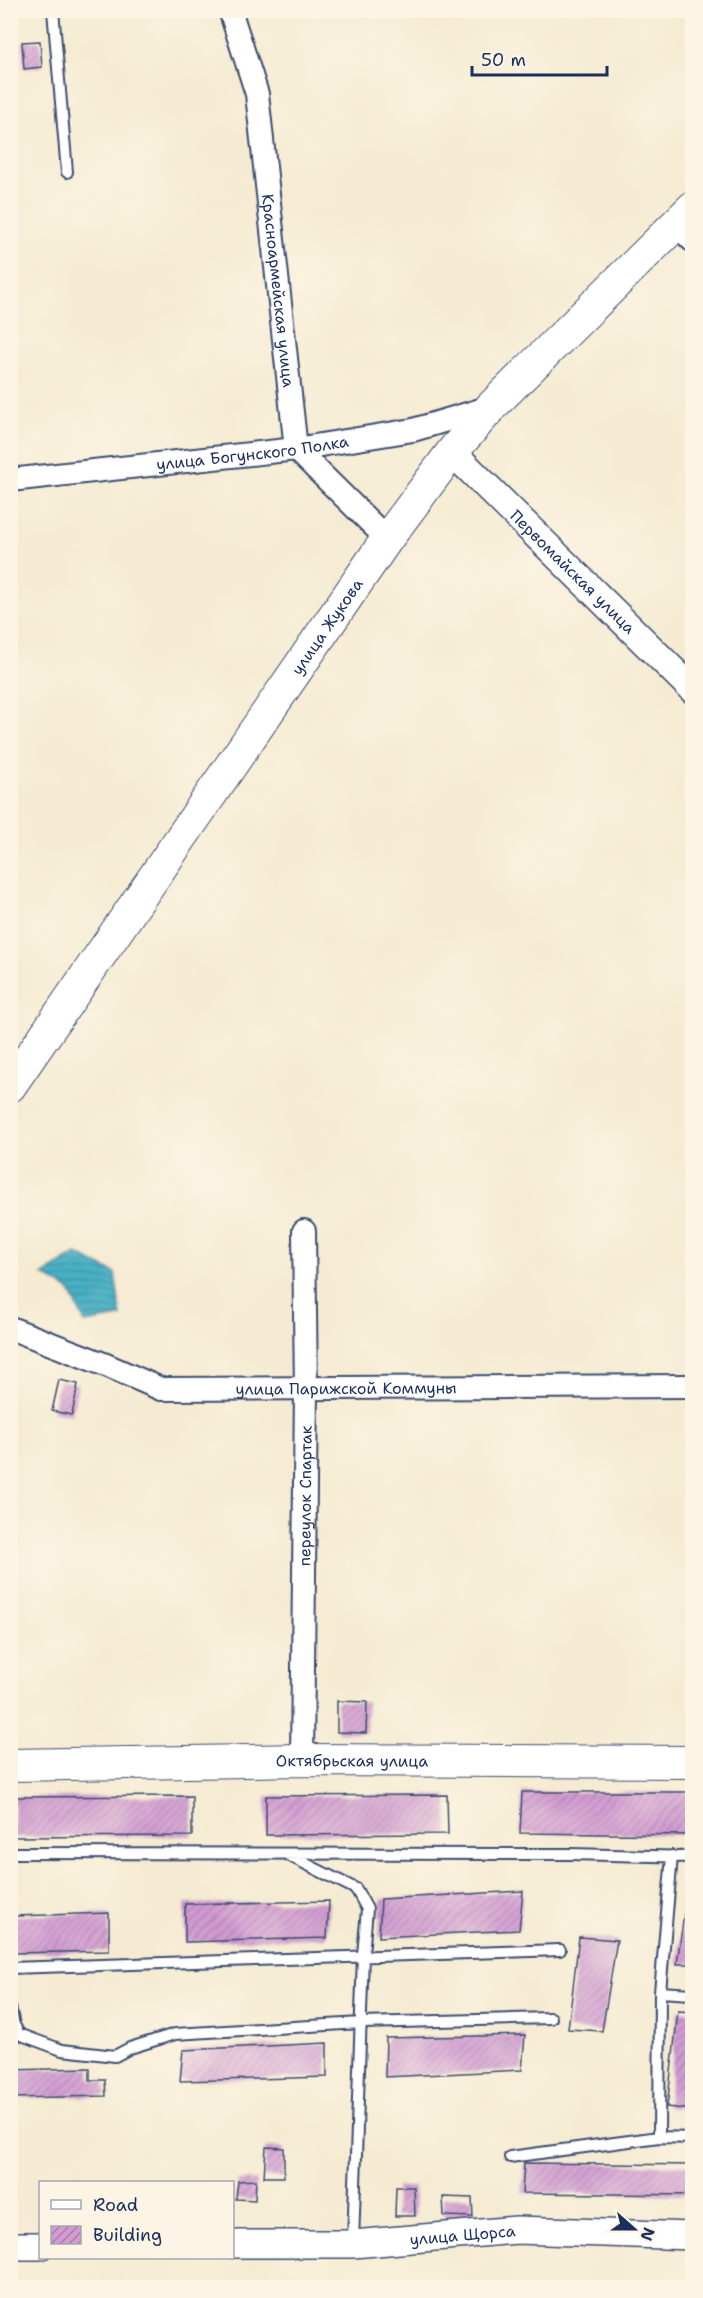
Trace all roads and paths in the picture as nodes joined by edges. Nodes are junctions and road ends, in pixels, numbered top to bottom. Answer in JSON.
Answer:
{"nodes":[{"id":1,"x":53,"y":10,"type":"edge"},
{"id":2,"x":230,"y":10,"type":"edge"},
{"id":3,"x":67,"y":172,"type":"dead end"},
{"id":4,"x":687,"y":224,"type":"edge"},
{"id":5,"x":492,"y":406,"type":"junction"},
{"id":6,"x":296,"y":449,"type":"junction"},
{"id":7,"x":453,"y":452,"type":"junction"},
{"id":8,"x":10,"y":480,"type":"edge"},
{"id":9,"x":387,"y":539,"type":"junction"},
{"id":10,"x":693,"y":689,"type":"edge"},
{"id":11,"x":10,"y":1086,"type":"edge"},
{"id":12,"x":304,"y":1231,"type":"dead end"},
{"id":13,"x":10,"y":1328,"type":"edge"},
{"id":14,"x":693,"y":1386,"type":"edge"},
{"id":15,"x":306,"y":1390,"type":"junction"},
{"id":16,"x":302,"y":1760,"type":"junction"},
{"id":17,"x":693,"y":1762,"type":"edge"},
{"id":18,"x":10,"y":1765,"type":"edge"},
{"id":19,"x":10,"y":1853,"type":"edge"},
{"id":20,"x":283,"y":1853,"type":"junction"},
{"id":21,"x":672,"y":1856,"type":"junction"},
{"id":22,"x":693,"y":1857,"type":"edge"},
{"id":23,"x":560,"y":1950,"type":"dead end"},
{"id":24,"x":363,"y":1955,"type":"junction"},
{"id":25,"x":10,"y":1968,"type":"edge"},
{"id":26,"x":660,"y":1992,"type":"junction"},
{"id":27,"x":693,"y":1994,"type":"edge"},
{"id":28,"x":10,"y":2007,"type":"edge"},
{"id":29,"x":551,"y":2018,"type":"dead end"},
{"id":30,"x":361,"y":2023,"type":"junction"},
{"id":31,"x":12,"y":2026,"type":"edge"},
{"id":32,"x":659,"y":2137,"type":"junction"},
{"id":33,"x":693,"y":2138,"type":"edge"},
{"id":34,"x":510,"y":2157,"type":"dead end"},
{"id":35,"x":693,"y":2236,"type":"edge"},
{"id":36,"x":234,"y":2244,"type":"edge"},
{"id":37,"x":353,"y":2244,"type":"junction"},
{"id":38,"x":10,"y":2246,"type":"edge"},
{"id":39,"x":39,"y":2246,"type":"edge"}],
"edges":[{"from":1,"to":3,"type":"lane"},
{"from":2,"to":6,"type":"street","name":"Красноармейская улица"},
{"from":4,"to":5,"type":"main road","name":"улица Жукова"},
{"from":5,"to":6,"type":"street","name":"улица Богунского Полка"},
{"from":5,"to":7,"type":"main road","name":"улица Жукова"},
{"from":6,"to":8,"type":"street","name":"улица Богунского Полка"},
{"from":6,"to":9,"type":"street"},
{"from":7,"to":9,"type":"main road","name":"улица Жукова"},
{"from":7,"to":10,"type":"street","name":"Первомайская улица"},
{"from":9,"to":11,"type":"main road","name":"улица Жукова"},
{"from":12,"to":15,"type":"street","name":"переулок Спартак"},
{"from":13,"to":15,"type":"street","name":"улица Парижской Коммуны"},
{"from":14,"to":15,"type":"street","name":"улица Парижской Коммуны"},
{"from":15,"to":16,"type":"street","name":"переулок Спартак"},
{"from":16,"to":17,"type":"main road","name":"Октябрьская улица"},
{"from":16,"to":18,"type":"main road","name":"Октябрьская улица"},
{"from":19,"to":20,"type":"lane"},
{"from":20,"to":21,"type":"lane"},
{"from":20,"to":24,"type":"lane"},
{"from":21,"to":22,"type":"lane"},
{"from":21,"to":26,"type":"lane"},
{"from":23,"to":24,"type":"lane"},
{"from":24,"to":25,"type":"lane"},
{"from":24,"to":30,"type":"lane"},
{"from":26,"to":27,"type":"lane"},
{"from":26,"to":32,"type":"lane"},
{"from":28,"to":31,"type":"lane"},
{"from":29,"to":30,"type":"lane"},
{"from":30,"to":31,"type":"lane"},
{"from":30,"to":37,"type":"lane"},
{"from":32,"to":33,"type":"lane"},
{"from":32,"to":34,"type":"lane"},
{"from":35,"to":37,"type":"street","name":"улица Щорса"},
{"from":36,"to":37,"type":"street","name":"улица Щорса"},
{"from":38,"to":39,"type":"street"}]}
